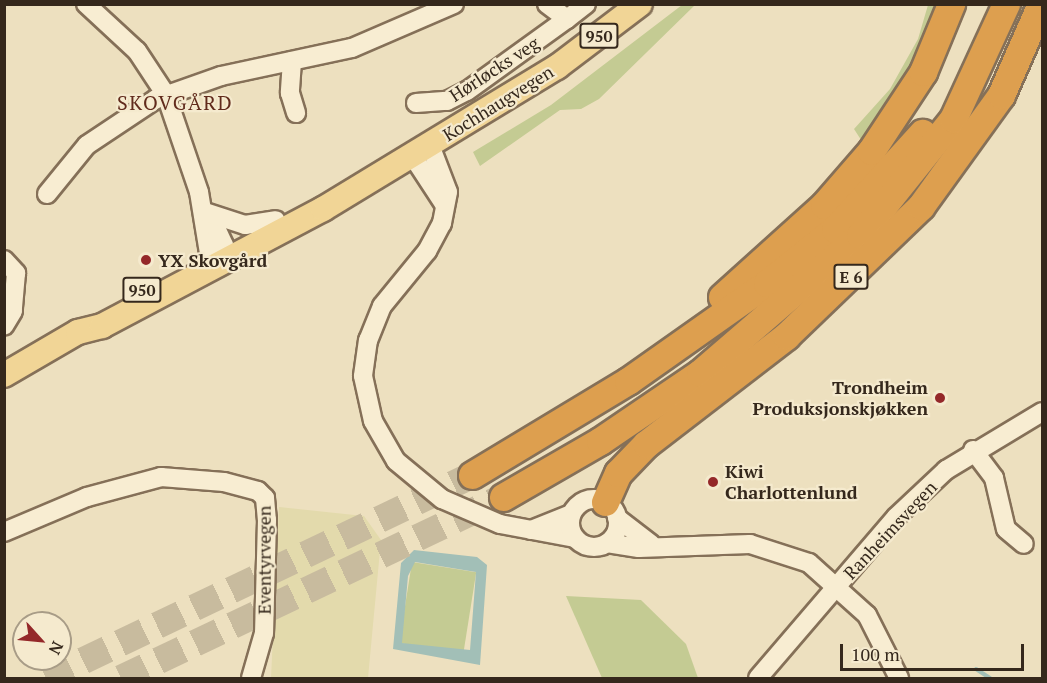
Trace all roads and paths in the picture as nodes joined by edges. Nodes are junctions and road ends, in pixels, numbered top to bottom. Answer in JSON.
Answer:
{"nodes":[{"id":1,"x":86,"y":4,"type":"edge"},
{"id":2,"x":547,"y":4,"type":"edge"},
{"id":3,"x":586,"y":4,"type":"edge"},
{"id":4,"x":640,"y":4,"type":"edge"},
{"id":5,"x":951,"y":4,"type":"edge"},
{"id":6,"x":987,"y":4,"type":"edge"},
{"id":7,"x":1006,"y":4,"type":"edge"},
{"id":8,"x":1026,"y":4,"type":"edge"},
{"id":9,"x":1041,"y":4,"type":"edge"},
{"id":10,"x":451,"y":5,"type":"edge"},
{"id":11,"x":567,"y":19,"type":"junction"},
{"id":12,"x":292,"y":61,"type":"junction"},
{"id":13,"x":166,"y":95,"type":"junction"},
{"id":14,"x":416,"y":103,"type":"dead end"},
{"id":15,"x":296,"y":113,"type":"dead end"},
{"id":16,"x":421,"y":150,"type":"junction"},
{"id":17,"x":349,"y":190,"type":"junction"},
{"id":18,"x":47,"y":194,"type":"dead end"},
{"id":19,"x":898,"y":194,"type":"junction"},
{"id":20,"x":207,"y":213,"type":"junction"},
{"id":21,"x":276,"y":220,"type":"junction"},
{"id":22,"x":219,"y":253,"type":"junction"},
{"id":23,"x":4,"y":260,"type":"edge"},
{"id":24,"x":4,"y":326,"type":"edge"},
{"id":25,"x":695,"y":336,"type":"junction"},
{"id":26,"x":4,"y":375,"type":"edge"},
{"id":27,"x":1042,"y":412,"type":"edge"},
{"id":28,"x":973,"y":450,"type":"junction"},
{"id":29,"x":472,"y":475,"type":"tunnel mouth"},
{"id":30,"x":503,"y":497,"type":"tunnel mouth"},
{"id":31,"x":611,"y":510,"type":"junction"},
{"id":32,"x":572,"y":514,"type":"junction"},
{"id":33,"x":531,"y":531,"type":"junction"},
{"id":34,"x":4,"y":532,"type":"edge"},
{"id":35,"x":575,"y":538,"type":"junction"},
{"id":36,"x":607,"y":543,"type":"junction"},
{"id":37,"x":651,"y":544,"type":"junction"},
{"id":38,"x":1024,"y":544,"type":"dead end"},
{"id":39,"x":839,"y":585,"type":"junction"},
{"id":40,"x":251,"y":678,"type":"edge"},
{"id":41,"x":758,"y":678,"type":"edge"},
{"id":42,"x":899,"y":678,"type":"edge"}],
"edges":[{"from":1,"to":13,"type":"street"},
{"from":2,"to":11,"type":"street"},
{"from":3,"to":11,"type":"street","name":"Hørløcks veg"},
{"from":4,"to":16,"type":"main road","name":"Kochhaugvegen","number":"950"},
{"from":5,"to":25,"type":"highway","number":"E 6"},
{"from":6,"to":25,"type":"highway","number":"E 6"},
{"from":7,"to":19,"type":"highway","number":"E 6"},
{"from":8,"to":19,"type":"highway","number":"E 6"},
{"from":9,"to":31,"type":"highway","number":"E 6"},
{"from":10,"to":12,"type":"street"},
{"from":11,"to":14,"type":"street","name":"Hørløcks veg"},
{"from":12,"to":13,"type":"street"},
{"from":12,"to":15,"type":"street"},
{"from":13,"to":18,"type":"street"},
{"from":13,"to":20,"type":"street"},
{"from":16,"to":17,"type":"main road","name":"Kochhaugvegen","number":"950"},
{"from":16,"to":33,"type":"street"},
{"from":17,"to":21,"type":"main road","name":"Kochhaugvegen","number":"950"},
{"from":17,"to":22,"type":"main road","name":"Kochhaugvegen","number":"950"},
{"from":19,"to":30,"type":"highway","number":"E 6"},
{"from":20,"to":21,"type":"street"},
{"from":20,"to":22,"type":"street"},
{"from":21,"to":22,"type":"main road","name":"Kochhaugvegen","number":"950"},
{"from":22,"to":26,"type":"main road","name":"Kochhaugvegen","number":"950"},
{"from":23,"to":24,"type":"street"},
{"from":25,"to":29,"type":"highway","number":"E 6"},
{"from":27,"to":28,"type":"street","name":"Ranheimsvegen"},
{"from":28,"to":38,"type":"street"},
{"from":28,"to":39,"type":"street","name":"Ranheimsvegen"},
{"from":31,"to":32,"type":"street"},
{"from":31,"to":36,"type":"street"},
{"from":31,"to":37,"type":"street"},
{"from":32,"to":33,"type":"street"},
{"from":32,"to":35,"type":"street"},
{"from":33,"to":35,"type":"street"},
{"from":34,"to":40,"type":"street","name":"Eventyrvegen"},
{"from":35,"to":36,"type":"street"},
{"from":36,"to":37,"type":"street"},
{"from":37,"to":39,"type":"street"},
{"from":39,"to":41,"type":"street"},
{"from":39,"to":42,"type":"street","name":"Ranheimsvegen"}]}
